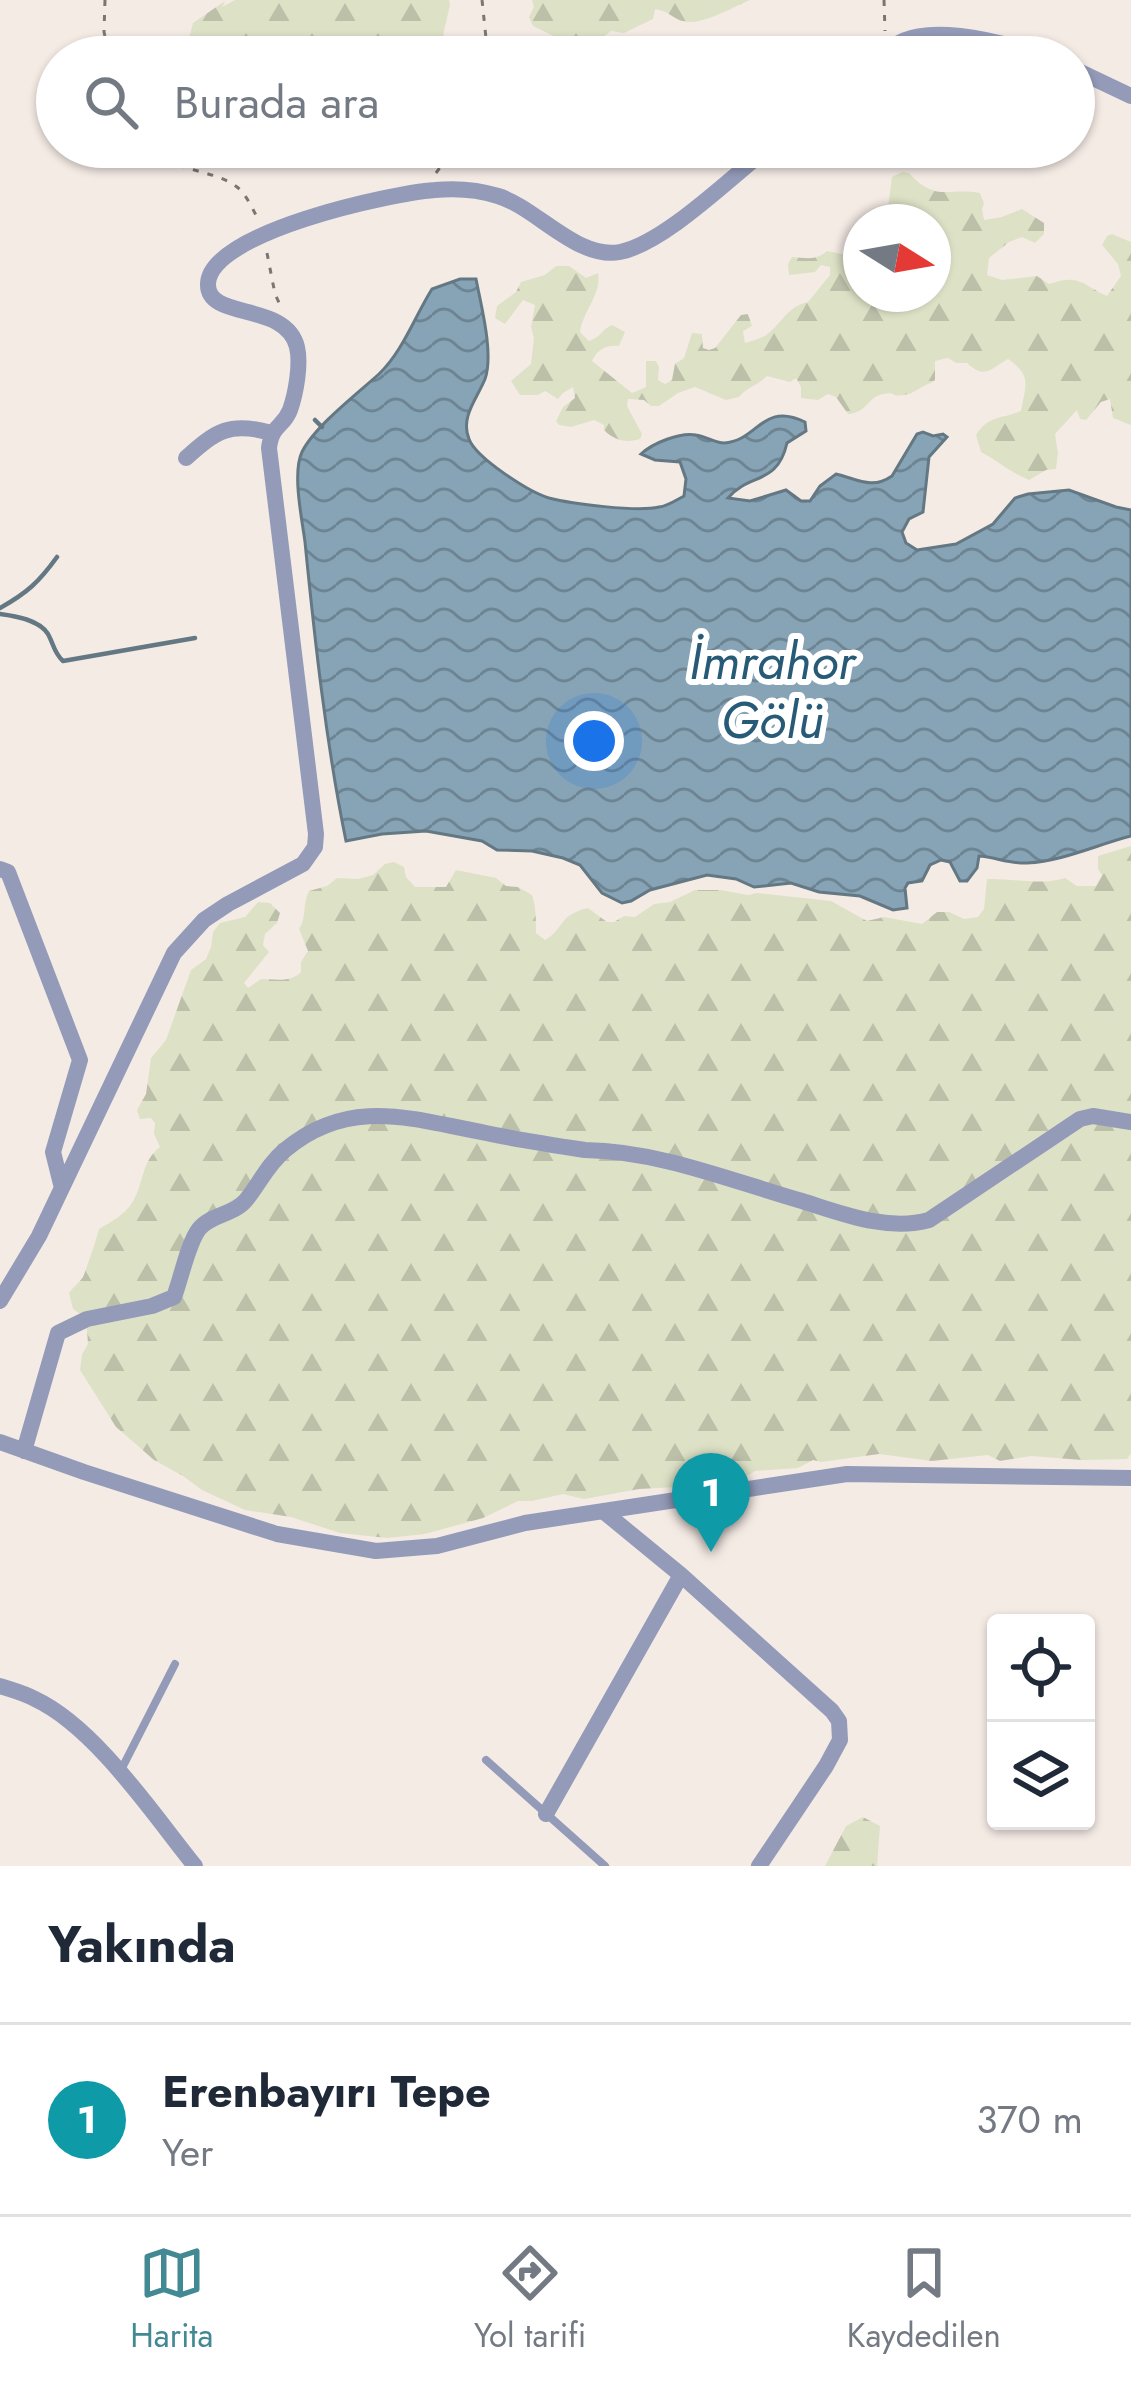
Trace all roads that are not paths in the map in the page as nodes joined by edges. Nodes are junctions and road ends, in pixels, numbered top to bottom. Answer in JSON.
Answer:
{"nodes":[{"id":1,"x":909,"y":36,"type":"edge"},
{"id":2,"x":947,"y":36,"type":"edge"},
{"id":3,"x":1095,"y":79,"type":"edge"},
{"id":4,"x":1131,"y":96,"type":"edge"},
{"id":5,"x":744,"y":168,"type":"edge"},
{"id":6,"x":271,"y":433,"type":"junction"},
{"id":7,"x":186,"y":458,"type":"dead end"},
{"id":8,"x":0,"y":869,"type":"edge"},
{"id":9,"x":1131,"y":1122,"type":"edge"},
{"id":10,"x":62,"y":1188,"type":"junction"},
{"id":11,"x":0,"y":1301,"type":"edge"},
{"id":12,"x":0,"y":1442,"type":"edge"},
{"id":13,"x":24,"y":1451,"type":"junction"},
{"id":14,"x":1131,"y":1478,"type":"edge"},
{"id":15,"x":603,"y":1511,"type":"junction"},
{"id":16,"x":681,"y":1576,"type":"junction"},
{"id":17,"x":175,"y":1664,"type":"dead end"},
{"id":18,"x":3,"y":1693,"type":"edge"},
{"id":19,"x":486,"y":1760,"type":"dead end"},
{"id":20,"x":120,"y":1773,"type":"junction"},
{"id":21,"x":545,"y":1814,"type":"junction"},
{"id":22,"x":195,"y":1866,"type":"edge"},
{"id":23,"x":605,"y":1866,"type":"edge"},
{"id":24,"x":759,"y":1866,"type":"edge"}],
"edges":[{"from":1,"to":2,"type":"street"},
{"from":3,"to":4,"type":"street"},
{"from":5,"to":6,"type":"street"},
{"from":6,"to":7,"type":"street"},
{"from":6,"to":10,"type":"street"},
{"from":8,"to":10,"type":"street"},
{"from":9,"to":13,"type":"street"},
{"from":10,"to":11,"type":"street"},
{"from":12,"to":13,"type":"street"},
{"from":13,"to":15,"type":"street"},
{"from":14,"to":15,"type":"street"},
{"from":15,"to":16,"type":"street"},
{"from":16,"to":21,"type":"street"},
{"from":16,"to":24,"type":"street"},
{"from":17,"to":20,"type":"lane"},
{"from":18,"to":20,"type":"street"},
{"from":19,"to":21,"type":"lane"},
{"from":20,"to":22,"type":"street"},
{"from":21,"to":23,"type":"lane"}]}
